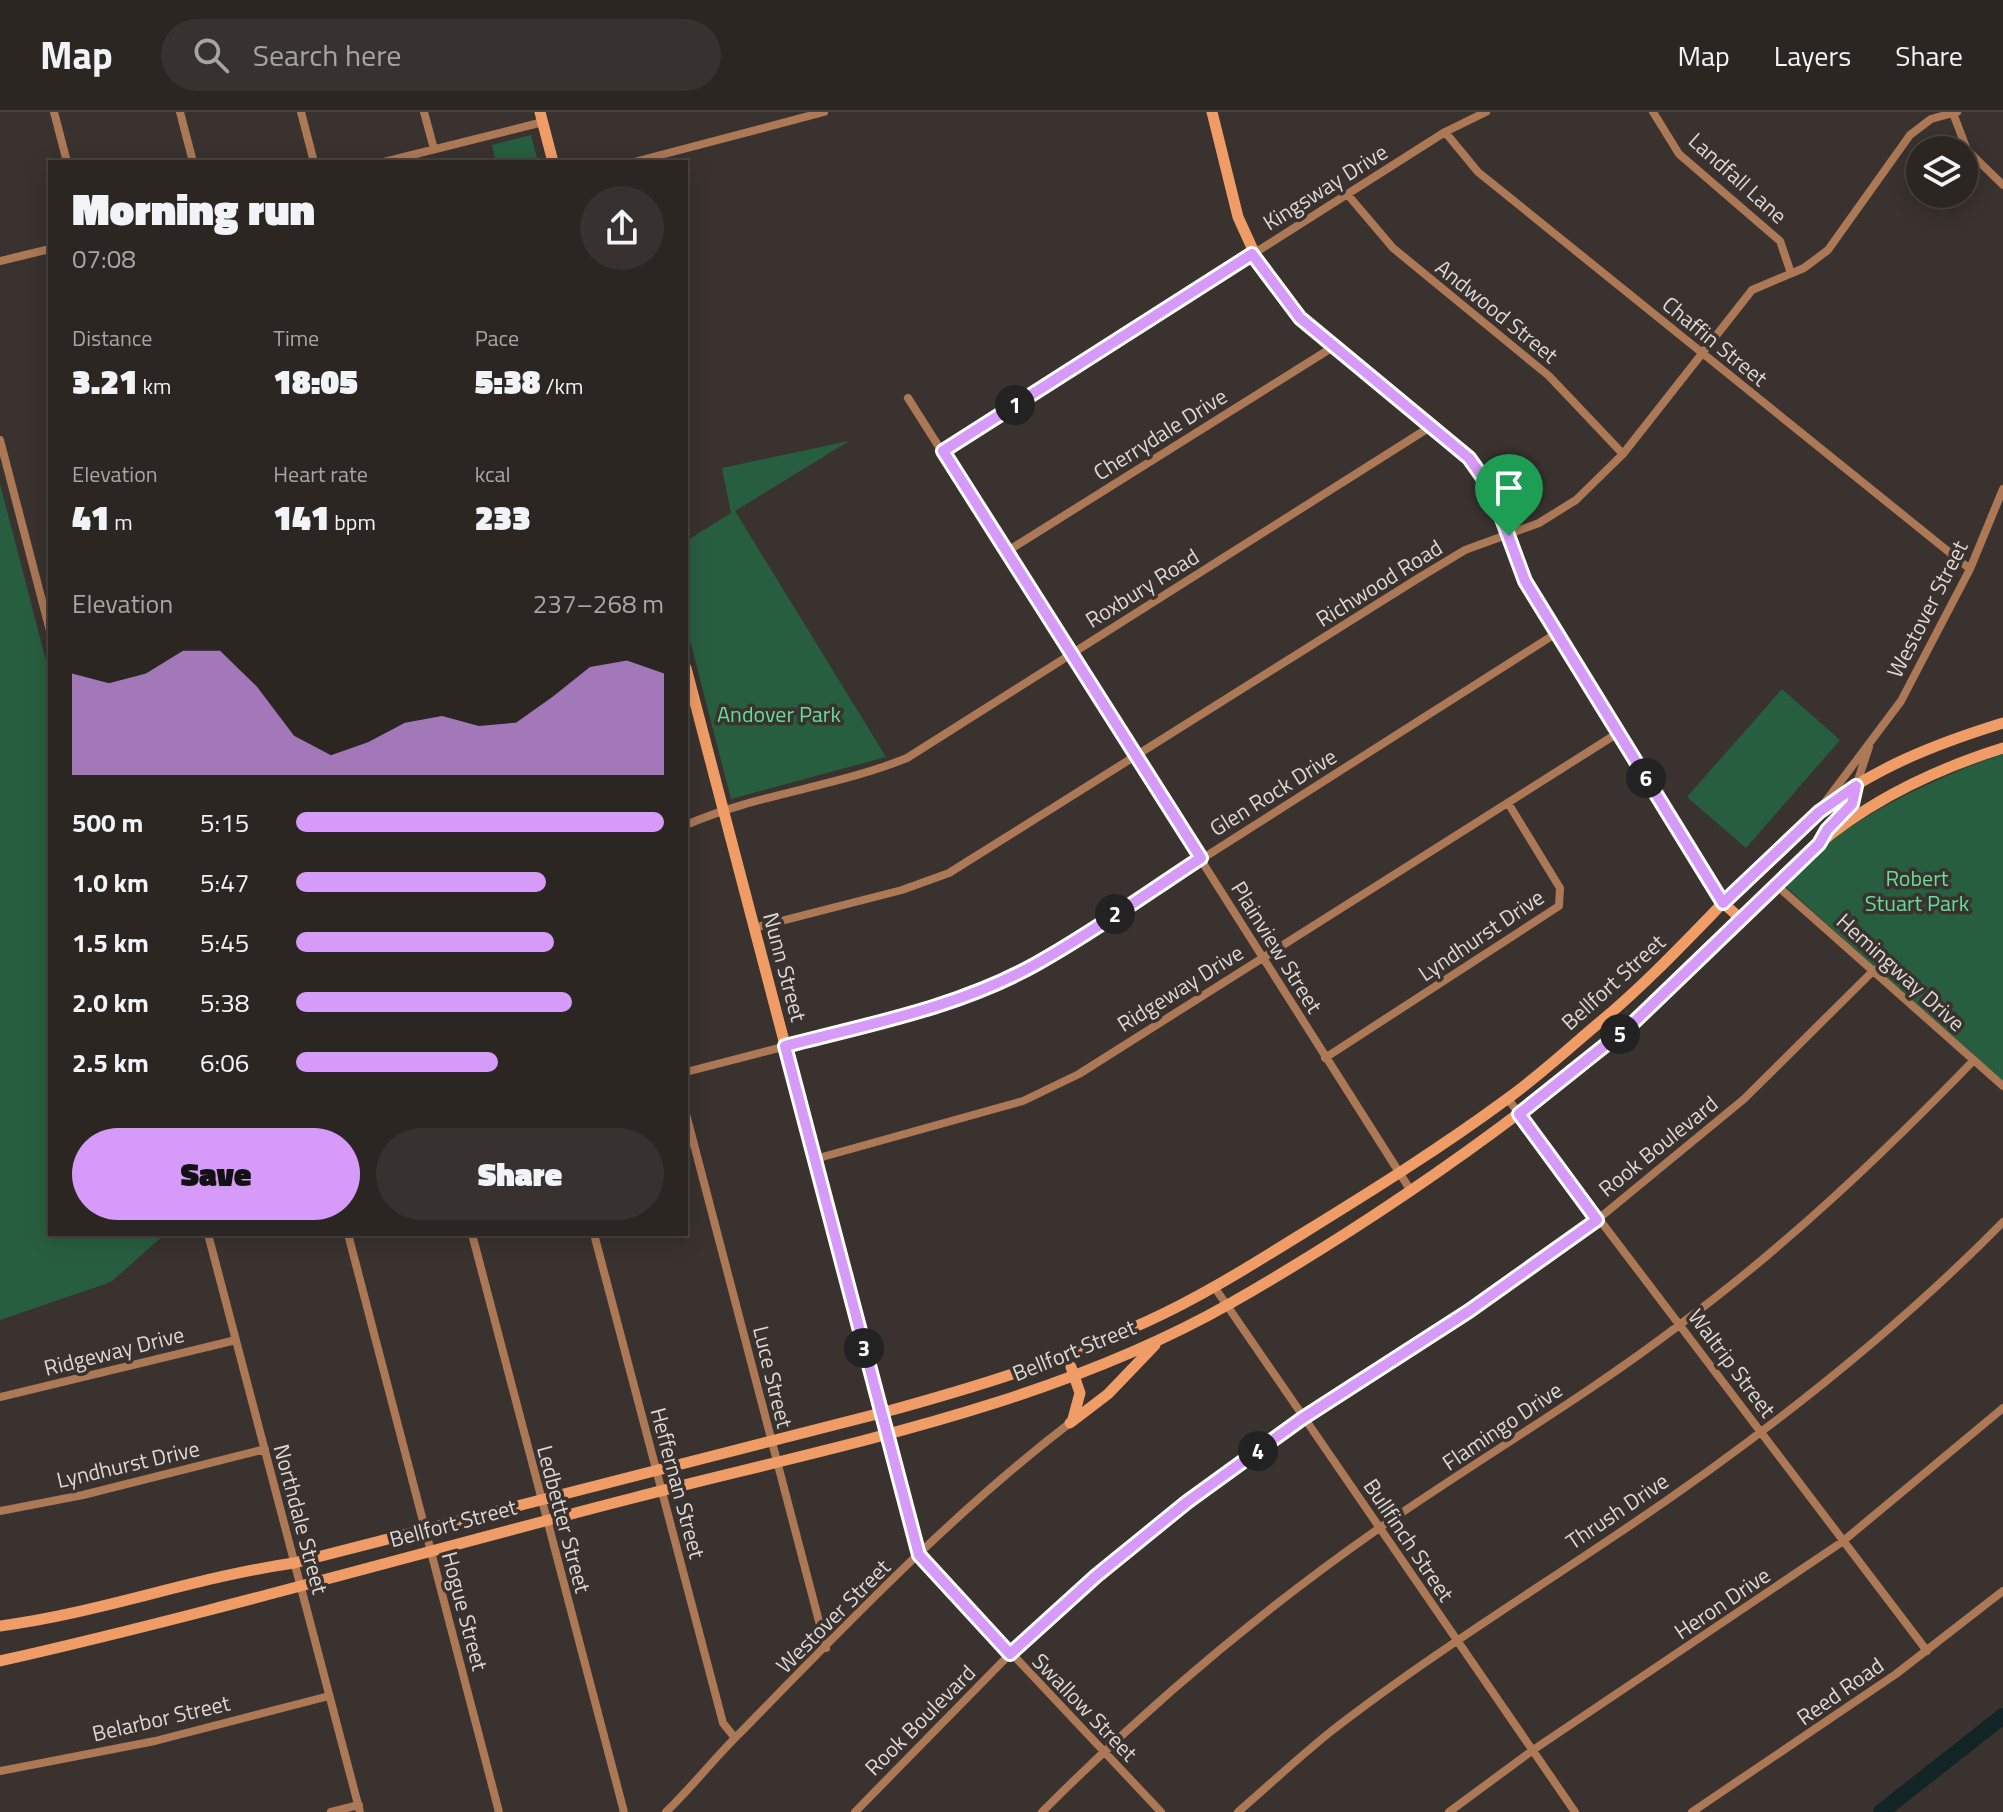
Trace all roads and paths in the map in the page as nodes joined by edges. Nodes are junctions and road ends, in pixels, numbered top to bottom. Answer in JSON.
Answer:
{"nodes":[{"id":1,"x":54,"y":112,"type":"edge"},
{"id":2,"x":180,"y":112,"type":"edge"},
{"id":3,"x":301,"y":112,"type":"edge"},
{"id":4,"x":424,"y":112,"type":"edge"},
{"id":5,"x":824,"y":112,"type":"edge"},
{"id":6,"x":1212,"y":112,"type":"edge"},
{"id":7,"x":1486,"y":112,"type":"edge"},
{"id":8,"x":1653,"y":112,"type":"edge"},
{"id":9,"x":1955,"y":112,"type":"edge"},
{"id":10,"x":807,"y":114,"type":"edge"},
{"id":11,"x":542,"y":117,"type":"edge"},
{"id":12,"x":1445,"y":132,"type":"junction"},
{"id":13,"x":434,"y":149,"type":"junction"},
{"id":14,"x":66,"y":160,"type":"edge"},
{"id":15,"x":192,"y":160,"type":"edge"},
{"id":16,"x":313,"y":160,"type":"edge"},
{"id":17,"x":392,"y":160,"type":"edge"},
{"id":18,"x":553,"y":160,"type":"edge"},
{"id":19,"x":641,"y":160,"type":"edge"},
{"id":20,"x":2003,"y":185,"type":"edge"},
{"id":21,"x":1348,"y":195,"type":"junction"},
{"id":22,"x":48,"y":249,"type":"edge"},
{"id":23,"x":1252,"y":254,"type":"junction"},
{"id":24,"x":0,"y":261,"type":"edge"},
{"id":25,"x":1791,"y":273,"type":"junction"},
{"id":26,"x":1333,"y":347,"type":"junction"},
{"id":27,"x":1702,"y":353,"type":"junction"},
{"id":28,"x":908,"y":398,"type":"dead end"},
{"id":29,"x":1430,"y":427,"type":"junction"},
{"id":30,"x":0,"y":440,"type":"edge"},
{"id":31,"x":943,"y":451,"type":"junction"},
{"id":32,"x":1623,"y":454,"type":"junction"},
{"id":33,"x":2003,"y":489,"type":"edge"},
{"id":34,"x":1509,"y":536,"type":"junction"},
{"id":35,"x":1006,"y":552,"type":"junction"},
{"id":36,"x":1970,"y":569,"type":"junction"},
{"id":37,"x":48,"y":623,"type":"edge"},
{"id":38,"x":1555,"y":634,"type":"junction"},
{"id":39,"x":1070,"y":655,"type":"junction"},
{"id":40,"x":688,"y":676,"type":"edge"},
{"id":41,"x":2003,"y":723,"type":"edge"},
{"id":42,"x":1618,"y":733,"type":"junction"},
{"id":43,"x":1872,"y":739,"type":"junction"},
{"id":44,"x":2003,"y":748,"type":"edge"},
{"id":45,"x":1137,"y":757,"type":"junction"},
{"id":46,"x":1856,"y":786,"type":"junction"},
{"id":47,"x":1508,"y":803,"type":"junction"},
{"id":48,"x":724,"y":812,"type":"junction"},
{"id":49,"x":1819,"y":812,"type":"junction"},
{"id":50,"x":688,"y":824,"type":"edge"},
{"id":51,"x":1819,"y":844,"type":"junction"},
{"id":52,"x":1201,"y":858,"type":"junction"},
{"id":53,"x":1775,"y":884,"type":"junction"},
{"id":54,"x":1723,"y":903,"type":"junction"},
{"id":55,"x":1740,"y":918,"type":"junction"},
{"id":56,"x":754,"y":928,"type":"junction"},
{"id":57,"x":1262,"y":958,"type":"junction"},
{"id":58,"x":1874,"y":970,"type":"junction"},
{"id":59,"x":1620,"y":1005,"type":"junction"},
{"id":60,"x":1633,"y":1023,"type":"junction"},
{"id":61,"x":785,"y":1046,"type":"junction"},
{"id":62,"x":1325,"y":1058,"type":"junction"},
{"id":63,"x":1974,"y":1060,"type":"junction"},
{"id":64,"x":688,"y":1071,"type":"edge"},
{"id":65,"x":2003,"y":1086,"type":"edge"},
{"id":66,"x":1508,"y":1099,"type":"junction"},
{"id":67,"x":1519,"y":1114,"type":"junction"},
{"id":68,"x":688,"y":1122,"type":"edge"},
{"id":69,"x":815,"y":1159,"type":"junction"},
{"id":70,"x":1399,"y":1174,"type":"junction"},
{"id":71,"x":1411,"y":1191,"type":"junction"},
{"id":72,"x":1597,"y":1220,"type":"junction"},
{"id":73,"x":2003,"y":1222,"type":"edge"},
{"id":74,"x":209,"y":1236,"type":"edge"},
{"id":75,"x":349,"y":1236,"type":"edge"},
{"id":76,"x":473,"y":1236,"type":"edge"},
{"id":77,"x":595,"y":1236,"type":"edge"},
{"id":78,"x":1215,"y":1288,"type":"junction"},
{"id":79,"x":1225,"y":1306,"type":"junction"},
{"id":80,"x":1679,"y":1326,"type":"junction"},
{"id":81,"x":1168,"y":1333,"type":"junction"},
{"id":82,"x":236,"y":1340,"type":"junction"},
{"id":83,"x":1067,"y":1355,"type":"junction"},
{"id":84,"x":1074,"y":1373,"type":"junction"},
{"id":85,"x":1080,"y":1393,"type":"junction"},
{"id":86,"x":0,"y":1397,"type":"edge"},
{"id":87,"x":1096,"y":1404,"type":"junction"},
{"id":88,"x":2003,"y":1408,"type":"edge"},
{"id":89,"x":881,"y":1413,"type":"junction"},
{"id":90,"x":1303,"y":1418,"type":"junction"},
{"id":91,"x":1070,"y":1423,"type":"junction"},
{"id":92,"x":887,"y":1433,"type":"junction"},
{"id":93,"x":1761,"y":1433,"type":"junction"},
{"id":94,"x":770,"y":1440,"type":"junction"},
{"id":95,"x":265,"y":1449,"type":"junction"},
{"id":96,"x":775,"y":1461,"type":"junction"},
{"id":97,"x":655,"y":1469,"type":"junction"},
{"id":98,"x":661,"y":1490,"type":"junction"},
{"id":99,"x":540,"y":1499,"type":"junction"},
{"id":100,"x":0,"y":1511,"type":"edge"},
{"id":101,"x":545,"y":1520,"type":"junction"},
{"id":102,"x":1379,"y":1528,"type":"junction"},
{"id":103,"x":425,"y":1530,"type":"junction"},
{"id":104,"x":1842,"y":1542,"type":"junction"},
{"id":105,"x":430,"y":1550,"type":"junction"},
{"id":106,"x":919,"y":1555,"type":"junction"},
{"id":107,"x":294,"y":1563,"type":"junction"},
{"id":108,"x":299,"y":1585,"type":"junction"},
{"id":109,"x":2003,"y":1591,"type":"edge"},
{"id":110,"x":0,"y":1626,"type":"edge"},
{"id":111,"x":1455,"y":1640,"type":"junction"},
{"id":112,"x":826,"y":1648,"type":"junction"},
{"id":113,"x":1927,"y":1651,"type":"junction"},
{"id":114,"x":1010,"y":1654,"type":"junction"},
{"id":115,"x":0,"y":1661,"type":"edge"},
{"id":116,"x":329,"y":1696,"type":"junction"},
{"id":117,"x":735,"y":1738,"type":"junction"},
{"id":118,"x":1533,"y":1750,"type":"junction"},
{"id":119,"x":1103,"y":1751,"type":"junction"},
{"id":120,"x":0,"y":1771,"type":"edge"},
{"id":121,"x":360,"y":1808,"type":"edge"},
{"id":122,"x":670,"y":1810,"type":"edge"},
{"id":123,"x":331,"y":1812,"type":"edge"},
{"id":124,"x":499,"y":1812,"type":"edge"},
{"id":125,"x":624,"y":1812,"type":"edge"},
{"id":126,"x":855,"y":1812,"type":"edge"},
{"id":127,"x":1042,"y":1812,"type":"edge"},
{"id":128,"x":1161,"y":1812,"type":"edge"},
{"id":129,"x":1238,"y":1812,"type":"edge"},
{"id":130,"x":1449,"y":1812,"type":"edge"},
{"id":131,"x":1575,"y":1812,"type":"edge"},
{"id":132,"x":1692,"y":1812,"type":"edge"}],
"edges":[{"from":1,"to":14,"type":"street"},
{"from":2,"to":15,"type":"street"},
{"from":3,"to":16,"type":"street"},
{"from":4,"to":13,"type":"street"},
{"from":5,"to":10,"type":"street"},
{"from":6,"to":23,"type":"main road"},
{"from":7,"to":12,"type":"street","name":"Kingsway Drive"},
{"from":8,"to":25,"type":"street","name":"Landfall Lane"},
{"from":9,"to":20,"type":"street"},
{"from":9,"to":25,"type":"street","name":"Richwood Road"},
{"from":10,"to":19,"type":"street"},
{"from":11,"to":13,"type":"street"},
{"from":11,"to":18,"type":"main road"},
{"from":12,"to":21,"type":"street","name":"Kingsway Drive"},
{"from":12,"to":27,"type":"street","name":"Chaffin Street"},
{"from":13,"to":17,"type":"street"},
{"from":21,"to":23,"type":"street","name":"Kingsway Drive"},
{"from":21,"to":32,"type":"street","name":"Andwood Street"},
{"from":22,"to":24,"type":"street"},
{"from":23,"to":26,"type":"main road"},
{"from":23,"to":31,"type":"street","name":"Kingsway Drive"},
{"from":25,"to":27,"type":"street","name":"Richwood Road"},
{"from":26,"to":29,"type":"main road"},
{"from":26,"to":35,"type":"street","name":"Cherrydale Drive"},
{"from":27,"to":32,"type":"street","name":"Richwood Road"},
{"from":27,"to":36,"type":"street","name":"Chaffin Street"},
{"from":28,"to":31,"type":"street","name":"Plainview Street"},
{"from":29,"to":34,"type":"main road"},
{"from":29,"to":39,"type":"street","name":"Roxbury Road"},
{"from":30,"to":37,"type":"street"},
{"from":31,"to":35,"type":"street","name":"Plainview Street"},
{"from":32,"to":34,"type":"street","name":"Richwood Road"},
{"from":33,"to":36,"type":"street","name":"Westover Street"},
{"from":34,"to":38,"type":"main road"},
{"from":34,"to":45,"type":"street","name":"Richwood Road"},
{"from":35,"to":39,"type":"street","name":"Plainview Street"},
{"from":36,"to":43,"type":"street","name":"Westover Street"},
{"from":38,"to":42,"type":"main road"},
{"from":38,"to":52,"type":"street","name":"Glen Rock Drive"},
{"from":39,"to":45,"type":"street","name":"Plainview Street"},
{"from":39,"to":48,"type":"street","name":"Roxbury Road"},
{"from":40,"to":48,"type":"main road","name":"Nunn Street"},
{"from":41,"to":46,"type":"main road","name":"Bellfort Street"},
{"from":42,"to":47,"type":"street","name":"Ridgeway Drive"},
{"from":42,"to":54,"type":"main road"},
{"from":43,"to":46,"type":"street","name":"Westover Street"},
{"from":43,"to":49,"type":"street","name":"Westover Street"},
{"from":44,"to":51,"type":"main road","name":"Bellfort Street"},
{"from":45,"to":52,"type":"street","name":"Plainview Street"},
{"from":45,"to":56,"type":"street","name":"Richwood Road"},
{"from":46,"to":49,"type":"main road","name":"Bellfort Street"},
{"from":46,"to":51,"type":"main road"},
{"from":47,"to":57,"type":"street","name":"Ridgeway Drive"},
{"from":47,"to":62,"type":"street","name":"Lyndhurst Drive"},
{"from":48,"to":50,"type":"street","name":"Roxbury Road"},
{"from":48,"to":56,"type":"main road","name":"Nunn Street"},
{"from":49,"to":54,"type":"main road","name":"Bellfort Street"},
{"from":51,"to":53,"type":"main road","name":"Bellfort Street"},
{"from":52,"to":57,"type":"street","name":"Plainview Street"},
{"from":52,"to":61,"type":"street","name":"Glen Rock Drive"},
{"from":53,"to":55,"type":"main road","name":"Bellfort Street"},
{"from":53,"to":58,"type":"street","name":"Hemingway Drive"},
{"from":54,"to":55,"type":"main road"},
{"from":54,"to":59,"type":"main road","name":"Bellfort Street"},
{"from":55,"to":60,"type":"main road","name":"Bellfort Street"},
{"from":56,"to":61,"type":"main road","name":"Nunn Street"},
{"from":57,"to":62,"type":"street","name":"Plainview Street"},
{"from":57,"to":69,"type":"street","name":"Ridgeway Drive"},
{"from":58,"to":63,"type":"street","name":"Hemingway Drive"},
{"from":58,"to":72,"type":"street","name":"Rook Boulevard"},
{"from":59,"to":60,"type":"main road"},
{"from":59,"to":66,"type":"main road","name":"Bellfort Street"},
{"from":60,"to":67,"type":"main road","name":"Bellfort Street"},
{"from":61,"to":64,"type":"street","name":"Glen Rock Drive"},
{"from":61,"to":69,"type":"main road","name":"Nunn Street"},
{"from":62,"to":70,"type":"street","name":"Plainview Street"},
{"from":63,"to":65,"type":"street","name":"Hemingway Drive"},
{"from":63,"to":80,"type":"street","name":"Flamingo Drive"},
{"from":66,"to":67,"type":"street","name":"Waltrip Street"},
{"from":66,"to":70,"type":"main road","name":"Bellfort Street"},
{"from":67,"to":71,"type":"main road","name":"Bellfort Street"},
{"from":67,"to":72,"type":"street","name":"Waltrip Street"},
{"from":68,"to":94,"type":"street","name":"Luce Street"},
{"from":69,"to":89,"type":"main road","name":"Nunn Street"},
{"from":70,"to":71,"type":"street","name":"Plainview Street"},
{"from":70,"to":78,"type":"main road","name":"Bellfort Street"},
{"from":71,"to":79,"type":"main road","name":"Bellfort Street"},
{"from":72,"to":80,"type":"street","name":"Waltrip Street"},
{"from":72,"to":90,"type":"street","name":"Rook Boulevard"},
{"from":73,"to":93,"type":"street","name":"Thrush Drive"},
{"from":74,"to":82,"type":"street","name":"Northdale Street"},
{"from":75,"to":103,"type":"street","name":"Hogue Street"},
{"from":76,"to":99,"type":"street","name":"Ledbetter Street"},
{"from":77,"to":97,"type":"street","name":"Heffernan Street"},
{"from":78,"to":79,"type":"street","name":"Bullfinch Street"},
{"from":78,"to":83,"type":"main road","name":"Bellfort Street"},
{"from":79,"to":81,"type":"main road","name":"Bellfort Street"},
{"from":79,"to":90,"type":"street","name":"Bullfinch Street"},
{"from":80,"to":93,"type":"street","name":"Waltrip Street"},
{"from":80,"to":102,"type":"street","name":"Flamingo Drive"},
{"from":81,"to":84,"type":"main road","name":"Bellfort Street"},
{"from":81,"to":87,"type":"main road"},
{"from":82,"to":86,"type":"street","name":"Ridgeway Drive"},
{"from":82,"to":95,"type":"street","name":"Northdale Street"},
{"from":83,"to":84,"type":"main road"},
{"from":83,"to":89,"type":"main road","name":"Bellfort Street"},
{"from":84,"to":85,"type":"main road"},
{"from":84,"to":92,"type":"main road","name":"Bellfort Street"},
{"from":85,"to":87,"type":"main road"},
{"from":85,"to":91,"type":"main road"},
{"from":87,"to":91,"type":"main road"},
{"from":88,"to":104,"type":"street","name":"Heron Drive"},
{"from":89,"to":92,"type":"main road","name":"Nunn Street"},
{"from":89,"to":94,"type":"main road","name":"Bellfort Street"},
{"from":90,"to":102,"type":"street","name":"Bullfinch Street"},
{"from":90,"to":114,"type":"street","name":"Rook Boulevard"},
{"from":91,"to":106,"type":"street","name":"Westover Street"},
{"from":92,"to":96,"type":"main road","name":"Bellfort Street"},
{"from":92,"to":106,"type":"street","name":"Nunn Street"},
{"from":93,"to":104,"type":"street","name":"Waltrip Street"},
{"from":93,"to":111,"type":"street","name":"Thrush Drive"},
{"from":94,"to":96,"type":"street","name":"Luce Street"},
{"from":94,"to":97,"type":"main road","name":"Bellfort Street"},
{"from":95,"to":100,"type":"street","name":"Lyndhurst Drive"},
{"from":95,"to":107,"type":"street","name":"Northdale Street"},
{"from":96,"to":98,"type":"main road","name":"Bellfort Street"},
{"from":96,"to":112,"type":"street","name":"Luce Street"},
{"from":97,"to":98,"type":"street","name":"Heffernan Street"},
{"from":97,"to":99,"type":"main road","name":"Bellfort Street"},
{"from":98,"to":101,"type":"main road","name":"Bellfort Street"},
{"from":98,"to":117,"type":"street","name":"Heffernan Street"},
{"from":99,"to":101,"type":"street","name":"Ledbetter Street"},
{"from":99,"to":103,"type":"main road","name":"Bellfort Street"},
{"from":101,"to":105,"type":"main road","name":"Bellfort Street"},
{"from":101,"to":125,"type":"street","name":"Ledbetter Street"},
{"from":102,"to":111,"type":"street","name":"Bullfinch Street"},
{"from":102,"to":119,"type":"street","name":"Flamingo Drive"},
{"from":103,"to":105,"type":"street","name":"Hogue Street"},
{"from":103,"to":107,"type":"main road","name":"Bellfort Street"},
{"from":104,"to":113,"type":"street","name":"Waltrip Street"},
{"from":104,"to":118,"type":"street","name":"Heron Drive"},
{"from":105,"to":108,"type":"main road","name":"Bellfort Street"},
{"from":105,"to":124,"type":"street","name":"Hogue Street"},
{"from":106,"to":112,"type":"street","name":"Westover Street"},
{"from":106,"to":114,"type":"street","name":"Swallow Street"},
{"from":107,"to":108,"type":"street","name":"Northdale Street"},
{"from":107,"to":110,"type":"main road","name":"Bellfort Street"},
{"from":108,"to":115,"type":"main road","name":"Bellfort Street"},
{"from":108,"to":116,"type":"street","name":"Northdale Street"},
{"from":109,"to":113,"type":"street","name":"Reed Road"},
{"from":111,"to":118,"type":"street","name":"Bullfinch Street"},
{"from":111,"to":129,"type":"street","name":"Thrush Drive"},
{"from":112,"to":117,"type":"street","name":"Westover Street"},
{"from":113,"to":132,"type":"street","name":"Reed Road"},
{"from":114,"to":119,"type":"street","name":"Swallow Street"},
{"from":114,"to":126,"type":"street","name":"Rook Boulevard"},
{"from":116,"to":120,"type":"street","name":"Belarbor Street"},
{"from":116,"to":121,"type":"street","name":"Northdale Street"},
{"from":117,"to":122,"type":"street","name":"Westover Street"},
{"from":118,"to":130,"type":"street","name":"Heron Drive"},
{"from":118,"to":131,"type":"street","name":"Bullfinch Street"},
{"from":119,"to":127,"type":"street","name":"Flamingo Drive"},
{"from":119,"to":128,"type":"street","name":"Swallow Street"},
{"from":121,"to":123,"type":"street"}]}
